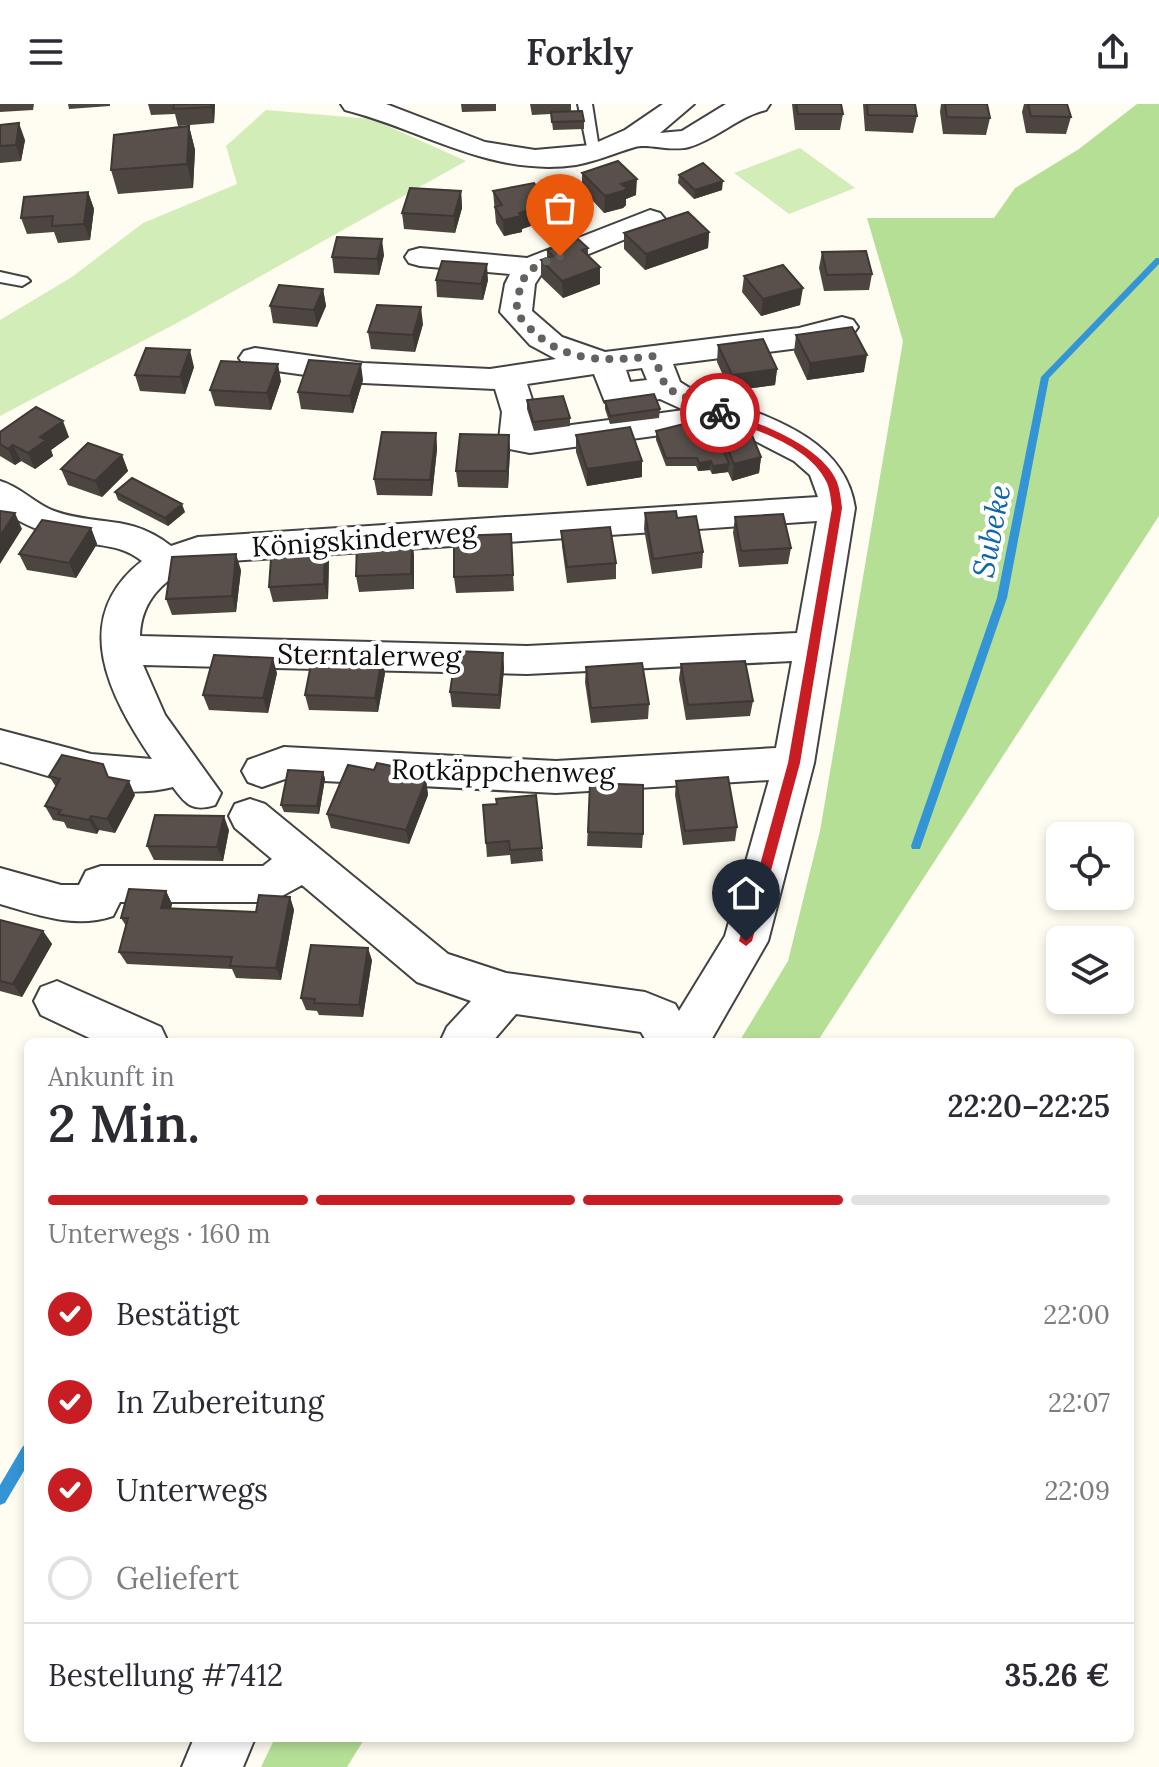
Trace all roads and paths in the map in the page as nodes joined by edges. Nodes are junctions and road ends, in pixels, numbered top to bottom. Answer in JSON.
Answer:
{"nodes":[{"id":1,"x":355,"y":104,"type":"edge"},
{"id":2,"x":585,"y":104,"type":"edge"},
{"id":3,"x":680,"y":104,"type":"edge"},
{"id":4,"x":756,"y":104,"type":"edge"},
{"id":5,"x":635,"y":137,"type":"junction"},
{"id":6,"x":595,"y":152,"type":"junction"},
{"id":7,"x":650,"y":219,"type":"dead end"},
{"id":8,"x":420,"y":257,"type":"dead end"},
{"id":9,"x":530,"y":267,"type":"junction"},
{"id":10,"x":0,"y":277,"type":"edge"},
{"id":11,"x":22,"y":281,"type":"dead end"},
{"id":12,"x":842,"y":327,"type":"edge"},
{"id":13,"x":654,"y":356,"type":"junction"},
{"id":14,"x":255,"y":358,"type":"dead end"},
{"id":15,"x":607,"y":362,"type":"junction"},
{"id":16,"x":508,"y":376,"type":"junction"},
{"id":17,"x":666,"y":388,"type":"junction"},
{"id":18,"x":726,"y":416,"type":"junction"},
{"id":19,"x":0,"y":493,"type":"edge"},
{"id":20,"x":837,"y":508,"type":"junction"},
{"id":21,"x":166,"y":561,"type":"junction"},
{"id":22,"x":813,"y":646,"type":"junction"},
{"id":23,"x":117,"y":650,"type":"junction"},
{"id":24,"x":0,"y":746,"type":"edge"},
{"id":25,"x":794,"y":763,"type":"junction"},
{"id":26,"x":262,"y":771,"type":"junction"},
{"id":27,"x":191,"y":781,"type":"junction"},
{"id":28,"x":250,"y":816,"type":"junction"},
{"id":29,"x":302,"y":861,"type":"junction"},
{"id":30,"x":0,"y":886,"type":"edge"},
{"id":31,"x":506,"y":993,"type":"junction"},
{"id":32,"x":57,"y":1001,"type":"dead end"},
{"id":33,"x":600,"y":1024,"type":"edge"},
{"id":34,"x":136,"y":1038,"type":"edge"},
{"id":35,"x":467,"y":1038,"type":"edge"},
{"id":36,"x":668,"y":1038,"type":"edge"},
{"id":37,"x":683,"y":1038,"type":"edge"},
{"id":38,"x":685,"y":1038,"type":"edge"},
{"id":39,"x":223,"y":1742,"type":"edge"},
{"id":40,"x":212,"y":1767,"type":"edge"}],
"edges":[{"from":1,"to":6,"type":"street"},
{"from":2,"to":6,"type":"lane"},
{"from":3,"to":5,"type":"street"},
{"from":4,"to":5,"type":"street"},
{"from":5,"to":6,"type":"street"},
{"from":7,"to":9,"type":"street"},
{"from":8,"to":9,"type":"street"},
{"from":9,"to":15,"type":"street"},
{"from":10,"to":11,"type":"lane"},
{"from":12,"to":13,"type":"street"},
{"from":13,"to":15,"type":"street"},
{"from":13,"to":17,"type":"street"},
{"from":14,"to":16,"type":"street"},
{"from":15,"to":16,"type":"street"},
{"from":15,"to":17,"type":"street"},
{"from":16,"to":18,"type":"street"},
{"from":17,"to":18,"type":"street"},
{"from":18,"to":20,"type":"street"},
{"from":19,"to":21,"type":"street"},
{"from":20,"to":21,"type":"street","name":"Königskinderweg"},
{"from":20,"to":22,"type":"street"},
{"from":21,"to":23,"type":"street","name":"Königskinderweg"},
{"from":22,"to":23,"type":"street","name":"Sterntalerweg"},
{"from":22,"to":25,"type":"street"},
{"from":23,"to":27,"type":"street","name":"Königskinderweg"},
{"from":24,"to":27,"type":"street"},
{"from":25,"to":26,"type":"street","name":"Rotkäppchenweg"},
{"from":25,"to":38,"type":"street"},
{"from":26,"to":27,"type":"street"},
{"from":26,"to":28,"type":"street"},
{"from":27,"to":28,"type":"street","name":"Königskinderweg"},
{"from":28,"to":29,"type":"street"},
{"from":29,"to":30,"type":"street"},
{"from":29,"to":31,"type":"street"},
{"from":31,"to":33,"type":"street"},
{"from":31,"to":35,"type":"street"},
{"from":32,"to":34,"type":"street"},
{"from":33,"to":36,"type":"street"},
{"from":33,"to":37,"type":"street"},
{"from":39,"to":40,"type":"street"}]}
